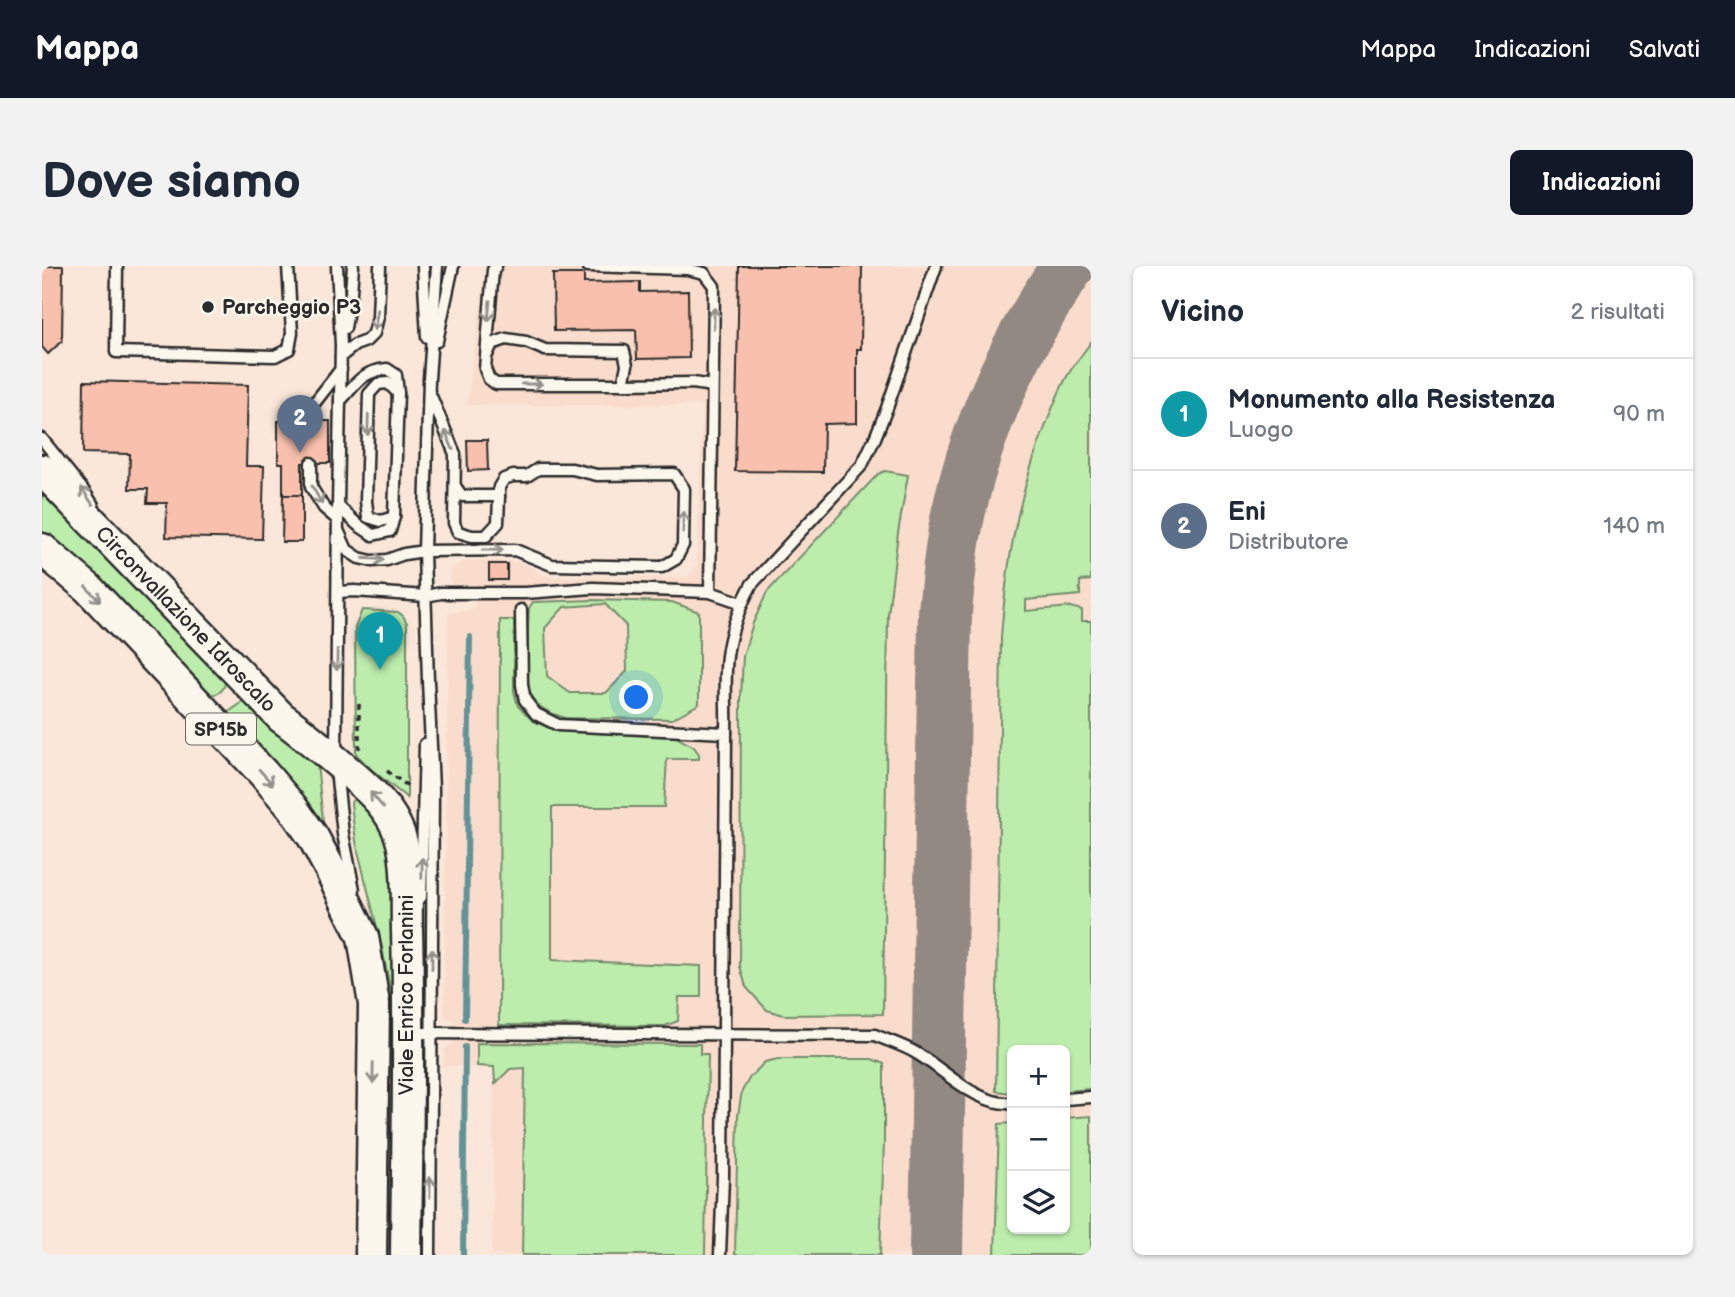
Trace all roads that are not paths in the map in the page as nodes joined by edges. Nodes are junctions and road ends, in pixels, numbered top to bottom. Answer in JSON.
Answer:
{"nodes":[{"id":1,"x":117,"y":266,"type":"edge"},
{"id":2,"x":288,"y":266,"type":"edge"},
{"id":3,"x":337,"y":266,"type":"edge"},
{"id":4,"x":353,"y":266,"type":"edge"},
{"id":5,"x":380,"y":266,"type":"edge"},
{"id":6,"x":423,"y":266,"type":"edge"},
{"id":7,"x":437,"y":266,"type":"edge"},
{"id":8,"x":453,"y":266,"type":"edge"},
{"id":9,"x":496,"y":266,"type":"edge"},
{"id":10,"x":588,"y":266,"type":"edge"},
{"id":11,"x":936,"y":266,"type":"edge"},
{"id":12,"x":341,"y":351,"type":"junction"},
{"id":13,"x":486,"y":357,"type":"junction"},
{"id":14,"x":341,"y":368,"type":"junction"},
{"id":15,"x":623,"y":384,"type":"junction"},
{"id":16,"x":428,"y":385,"type":"junction"},
{"id":17,"x":712,"y":386,"type":"junction"},
{"id":18,"x":398,"y":393,"type":"junction"},
{"id":19,"x":340,"y":401,"type":"junction"},
{"id":20,"x":312,"y":421,"type":"dead end"},
{"id":21,"x":42,"y":447,"type":"edge"},
{"id":22,"x":311,"y":463,"type":"dead end"},
{"id":23,"x":455,"y":486,"type":"junction"},
{"id":24,"x":499,"y":496,"type":"junction"},
{"id":25,"x":338,"y":506,"type":"junction"},
{"id":26,"x":394,"y":517,"type":"junction"},
{"id":27,"x":338,"y":525,"type":"junction"},
{"id":28,"x":42,"y":549,"type":"edge"},
{"id":29,"x":424,"y":551,"type":"junction"},
{"id":30,"x":338,"y":592,"type":"junction"},
{"id":31,"x":710,"y":592,"type":"junction"},
{"id":32,"x":426,"y":596,"type":"junction"},
{"id":33,"x":742,"y":603,"type":"junction"},
{"id":34,"x":521,"y":610,"type":"dead end"},
{"id":35,"x":229,"y":665,"type":"junction"},
{"id":36,"x":428,"y":681,"type":"junction"},
{"id":37,"x":189,"y":695,"type":"junction"},
{"id":38,"x":726,"y":733,"type":"junction"},
{"id":39,"x":348,"y":756,"type":"junction"},
{"id":40,"x":421,"y":902,"type":"dead end"},
{"id":41,"x":363,"y":937,"type":"junction"},
{"id":42,"x":418,"y":941,"type":"dead end"},
{"id":43,"x":420,"y":1033,"type":"junction"},
{"id":44,"x":724,"y":1035,"type":"junction"},
{"id":45,"x":1091,"y":1097,"type":"edge"},
{"id":46,"x":1070,"y":1099,"type":"edge"},
{"id":47,"x":1007,"y":1104,"type":"edge"},
{"id":48,"x":371,"y":1255,"type":"edge"},
{"id":49,"x":406,"y":1255,"type":"edge"},
{"id":50,"x":430,"y":1255,"type":"edge"},
{"id":51,"x":720,"y":1255,"type":"edge"}],
"edges":[{"from":1,"to":2,"type":"lane"},
{"from":3,"to":12,"type":"lane"},
{"from":4,"to":12,"type":"lane"},
{"from":5,"to":12,"type":"lane","one_way":true},
{"from":6,"to":16,"type":"lane"},
{"from":7,"to":16,"type":"lane"},
{"from":8,"to":16,"type":"lane"},
{"from":9,"to":13,"type":"lane","one_way":true},
{"from":17,"to":10,"type":"lane","one_way":true},
{"from":11,"to":33,"type":"lane"},
{"from":12,"to":14,"type":"lane"},
{"from":13,"to":15,"type":"lane","one_way":true},
{"from":13,"to":15,"type":"lane"},
{"from":14,"to":19,"type":"lane"},
{"from":14,"to":20,"type":"lane"},
{"from":15,"to":17,"type":"lane"},
{"from":23,"to":16,"type":"lane","one_way":true},
{"from":16,"to":29,"type":"lane"},
{"from":17,"to":31,"type":"lane"},
{"from":18,"to":19,"type":"lane"},
{"from":18,"to":26,"type":"lane"},
{"from":18,"to":26,"type":"lane","one_way":true},
{"from":19,"to":25,"type":"lane"},
{"from":35,"to":21,"type":"main road","name":"Circonvallazione Idroscalo","number":"SP15b","one_way":true},
{"from":22,"to":27,"type":"lane","one_way":true},
{"from":23,"to":24,"type":"lane"},
{"from":23,"to":24,"type":"lane"},
{"from":29,"to":24,"type":"lane","one_way":true},
{"from":25,"to":26,"type":"lane"},
{"from":25,"to":27,"type":"lane"},
{"from":27,"to":29,"type":"lane","one_way":true},
{"from":27,"to":30,"type":"lane"},
{"from":28,"to":37,"type":"main road","number":"SP15b","one_way":true},
{"from":29,"to":32,"type":"lane"},
{"from":30,"to":32,"type":"lane"},
{"from":30,"to":39,"type":"lane","one_way":true},
{"from":31,"to":32,"type":"lane"},
{"from":31,"to":33,"type":"lane"},
{"from":32,"to":36,"type":"lane"},
{"from":33,"to":38,"type":"lane"},
{"from":34,"to":38,"type":"lane"},
{"from":35,"to":37,"type":"main road"},
{"from":35,"to":39,"type":"main road","name":"Circonvallazione Idroscalo","number":"SP15b"},
{"from":40,"to":36,"type":"lane","one_way":true},
{"from":43,"to":36,"type":"lane","one_way":true},
{"from":37,"to":41,"type":"main road","number":"SP15b","one_way":true},
{"from":38,"to":44,"type":"lane"},
{"from":39,"to":41,"type":"lane"},
{"from":43,"to":39,"type":"main road","name":"Viale Enrico Forlanini","one_way":true},
{"from":41,"to":48,"type":"main road","name":"Viale Enrico Forlanini","one_way":true},
{"from":42,"to":43,"type":"lane"},
{"from":43,"to":44,"type":"lane"},
{"from":43,"to":49,"type":"main road","name":"Viale Enrico Forlanini"},
{"from":50,"to":43,"type":"lane","one_way":true},
{"from":44,"to":47,"type":"lane"},
{"from":44,"to":51,"type":"lane"},
{"from":45,"to":46,"type":"lane"}]}
